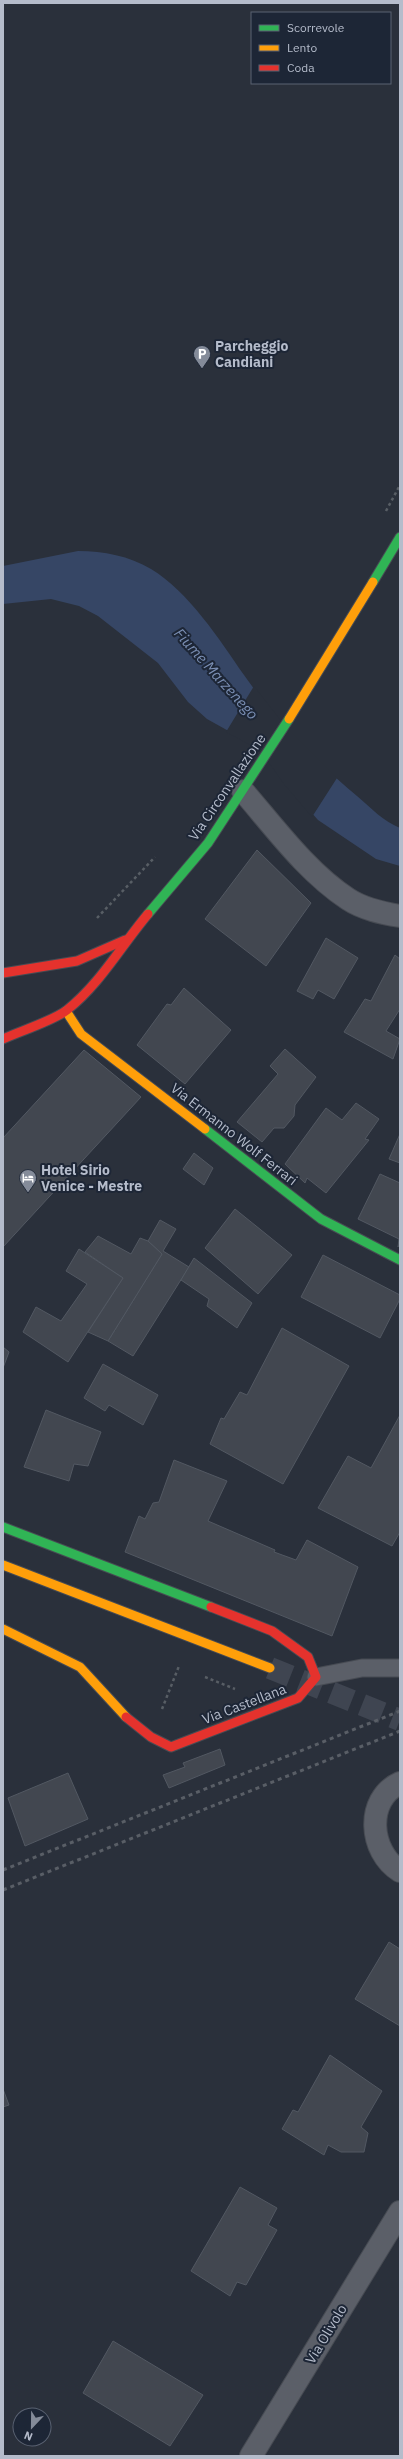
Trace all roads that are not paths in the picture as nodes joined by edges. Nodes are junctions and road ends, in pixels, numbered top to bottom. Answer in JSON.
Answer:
{"nodes":[{"id":1,"x":400,"y":537,"type":"edge"},
{"id":2,"x":243,"y":791,"type":"junction"},
{"id":3,"x":400,"y":916,"type":"edge"},
{"id":4,"x":126,"y":940,"type":"junction"},
{"id":5,"x":3,"y":973,"type":"edge"},
{"id":6,"x":66,"y":1012,"type":"junction"},
{"id":7,"x":3,"y":1039,"type":"edge"},
{"id":8,"x":400,"y":1260,"type":"edge"},
{"id":9,"x":3,"y":1527,"type":"edge"},
{"id":10,"x":3,"y":1565,"type":"edge"},
{"id":11,"x":3,"y":1629,"type":"edge"},
{"id":12,"x":270,"y":1668,"type":"tunnel mouth"},
{"id":13,"x":400,"y":1668,"type":"edge"},
{"id":14,"x":316,"y":1677,"type":"junction"},
{"id":15,"x":400,"y":1783,"type":"edge"},
{"id":16,"x":400,"y":1871,"type":"edge"},
{"id":17,"x":400,"y":2212,"type":"edge"},
{"id":18,"x":251,"y":2456,"type":"edge"}],
"edges":[{"from":1,"to":2,"type":"street","name":"Via Circonvallazione"},
{"from":2,"to":3,"type":"street"},
{"from":2,"to":4,"type":"street","name":"Via Circonvallazione"},
{"from":4,"to":5,"type":"street","name":"Via Circonvallazione"},
{"from":4,"to":6,"type":"street","name":"Via Circonvallazione"},
{"from":6,"to":7,"type":"street","name":"Via Circonvallazione"},
{"from":6,"to":8,"type":"street","name":"Via Ermanno Wolf Ferrari"},
{"from":9,"to":14,"type":"street"},
{"from":10,"to":12,"type":"street","name":"Via Castellana"},
{"from":11,"to":14,"type":"street","name":"Via Castellana"},
{"from":13,"to":14,"type":"lane"},
{"from":15,"to":16,"type":"street"},
{"from":17,"to":18,"type":"street","name":"Via Olivolo"}]}
